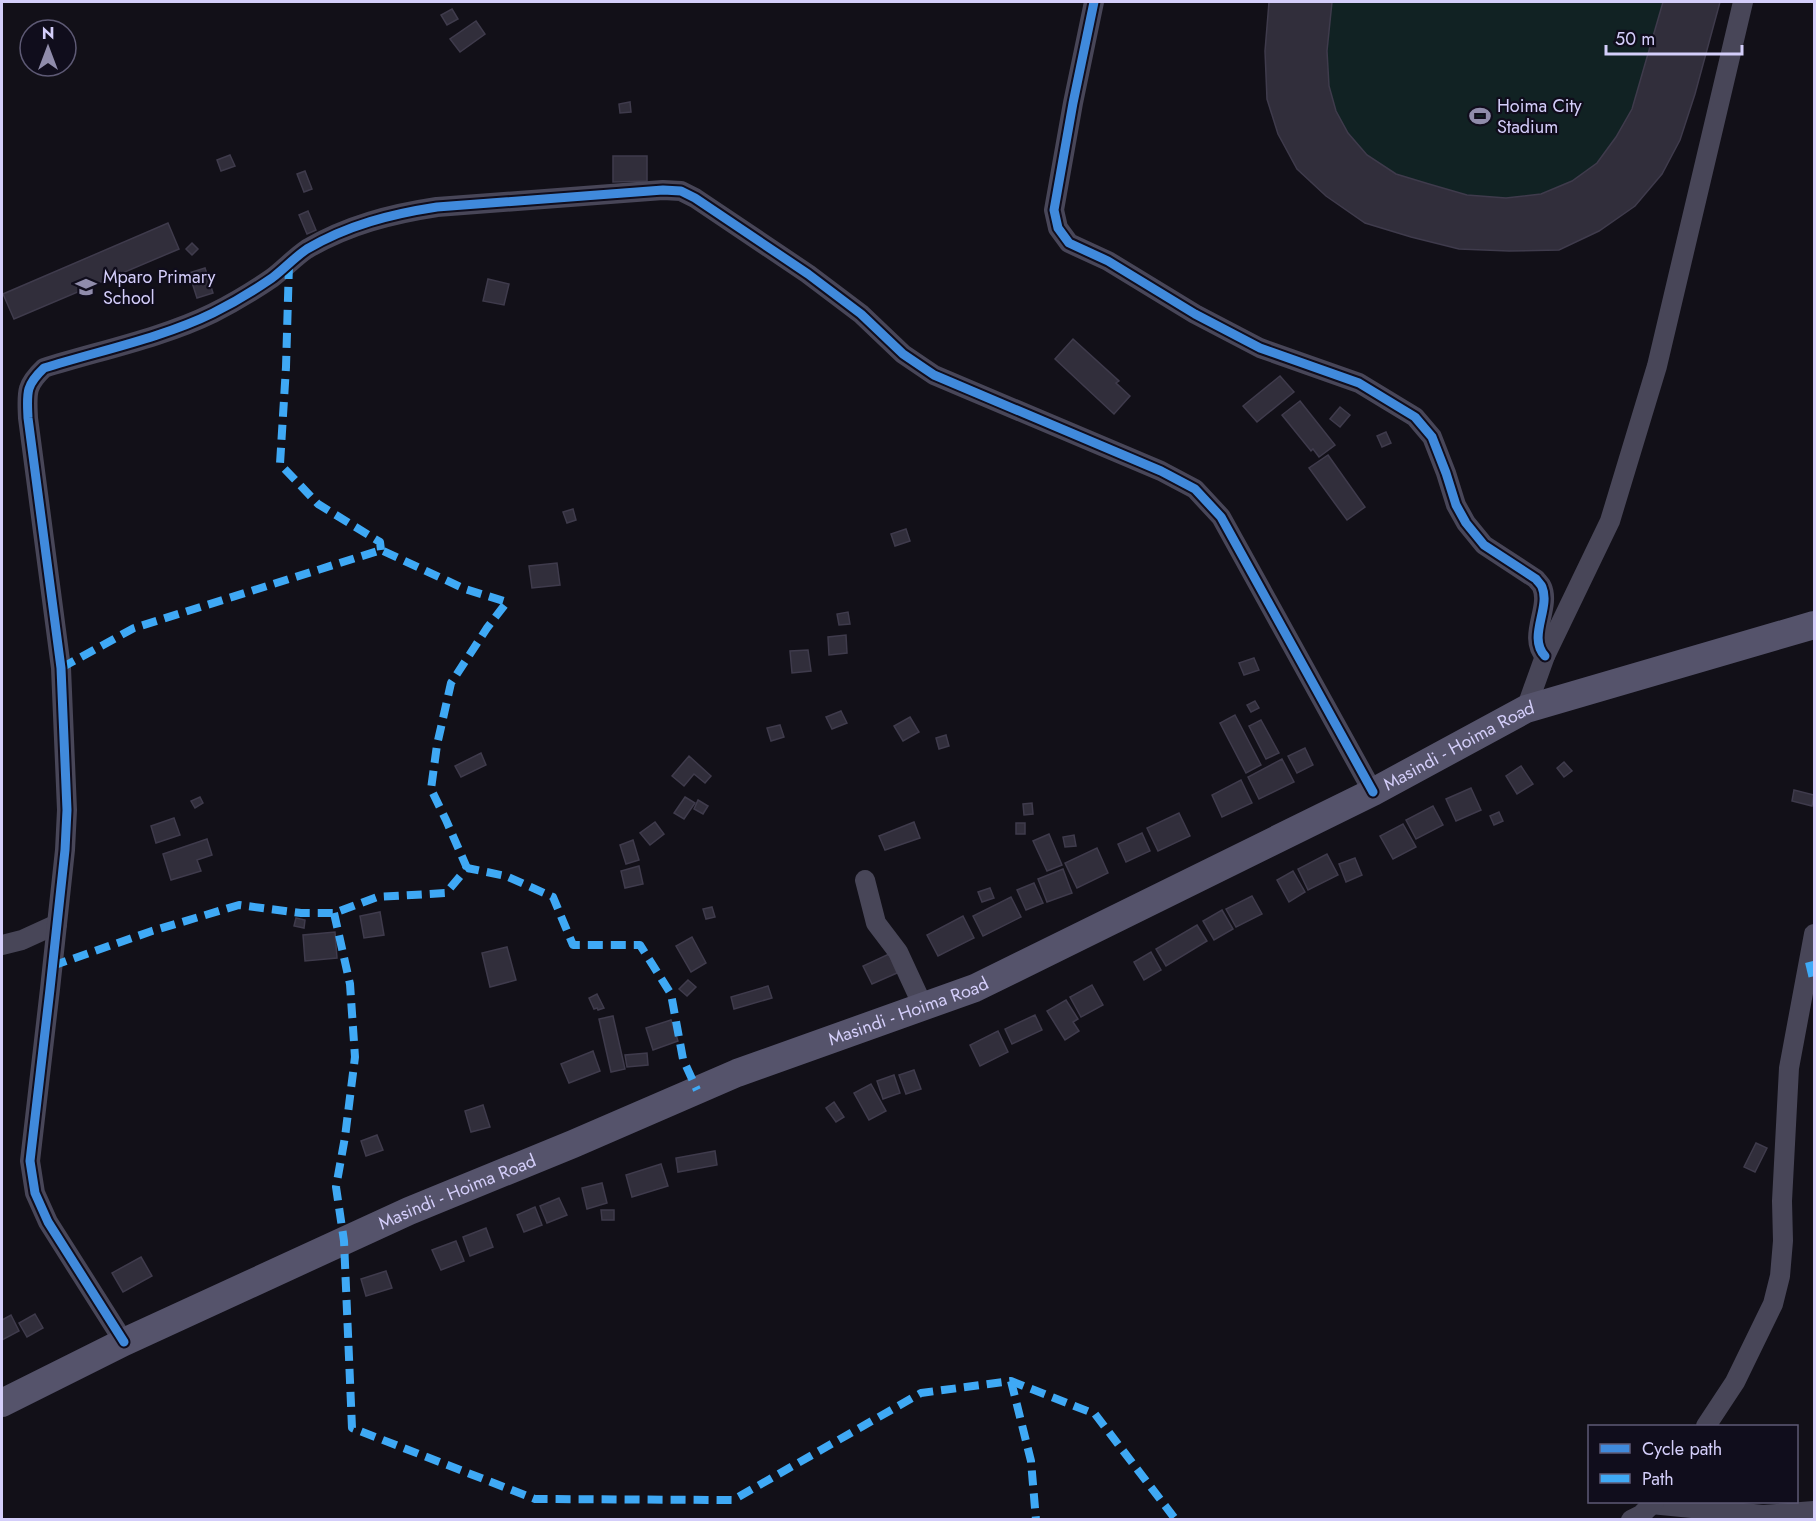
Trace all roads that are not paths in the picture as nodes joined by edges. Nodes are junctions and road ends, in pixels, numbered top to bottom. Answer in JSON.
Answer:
{"nodes":[{"id":1,"x":1094,"y":2,"type":"edge"},
{"id":2,"x":1743,"y":2,"type":"edge"},
{"id":3,"x":1815,"y":625,"type":"edge"},
{"id":4,"x":1545,"y":656,"type":"junction"},
{"id":5,"x":1526,"y":709,"type":"junction"},
{"id":6,"x":1373,"y":792,"type":"junction"},
{"id":7,"x":865,"y":880,"type":"dead end"},
{"id":8,"x":57,"y":924,"type":"junction"},
{"id":9,"x":1815,"y":934,"type":"edge"},
{"id":10,"x":2,"y":945,"type":"edge"},
{"id":11,"x":923,"y":1006,"type":"junction"},
{"id":12,"x":123,"y":1342,"type":"junction"},
{"id":13,"x":2,"y":1403,"type":"edge"},
{"id":14,"x":1707,"y":1425,"type":"edge"},
{"id":15,"x":1652,"y":1503,"type":"edge"},
{"id":16,"x":1815,"y":1511,"type":"edge"},
{"id":17,"x":1630,"y":1520,"type":"edge"}],
"edges":[{"from":1,"to":4,"type":"street"},
{"from":2,"to":4,"type":"street"},
{"from":3,"to":5,"type":"main road","name":"Masindi - Hoima Road"},
{"from":4,"to":5,"type":"street"},
{"from":5,"to":6,"type":"main road","name":"Masindi - Hoima Road"},
{"from":6,"to":8,"type":"street"},
{"from":6,"to":11,"type":"main road","name":"Masindi - Hoima Road"},
{"from":7,"to":11,"type":"street"},
{"from":8,"to":10,"type":"street"},
{"from":8,"to":12,"type":"street"},
{"from":9,"to":14,"type":"street"},
{"from":11,"to":12,"type":"main road","name":"Masindi - Hoima Road"},
{"from":12,"to":13,"type":"main road","name":"Masindi - Hoima Road"},
{"from":15,"to":16,"type":"street"},
{"from":15,"to":17,"type":"street"}]}
